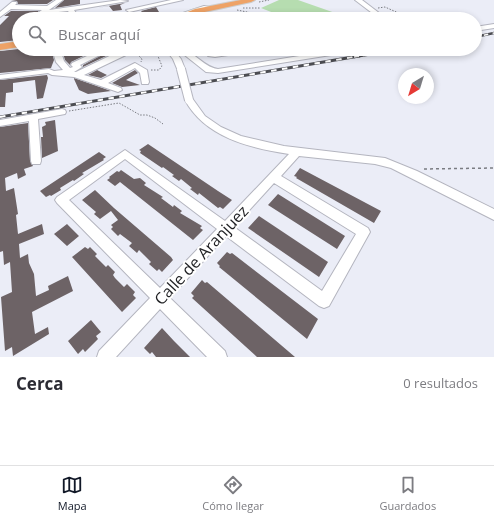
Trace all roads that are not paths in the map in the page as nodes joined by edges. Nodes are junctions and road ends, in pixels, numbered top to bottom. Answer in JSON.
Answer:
{"nodes":[{"id":1,"x":17,"y":0,"type":"edge"},
{"id":2,"x":180,"y":0,"type":"edge"},
{"id":3,"x":242,"y":0,"type":"edge"},
{"id":4,"x":251,"y":0,"type":"edge"},
{"id":5,"x":358,"y":0,"type":"edge"},
{"id":6,"x":63,"y":1,"type":"edge"},
{"id":7,"x":125,"y":1,"type":"edge"},
{"id":8,"x":5,"y":5,"type":"edge"},
{"id":9,"x":49,"y":8,"type":"junction"},
{"id":10,"x":70,"y":9,"type":"junction"},
{"id":11,"x":129,"y":10,"type":"joint"},
{"id":12,"x":43,"y":12,"type":"edge"},
{"id":13,"x":43,"y":12,"type":"edge"},
{"id":14,"x":48,"y":12,"type":"edge"},
{"id":15,"x":72,"y":12,"type":"edge"},
{"id":16,"x":188,"y":12,"type":"edge"},
{"id":17,"x":195,"y":12,"type":"edge"},
{"id":18,"x":374,"y":12,"type":"edge"},
{"id":19,"x":0,"y":14,"type":"edge"},
{"id":20,"x":494,"y":26,"type":"edge"},
{"id":21,"x":482,"y":28,"type":"edge"},
{"id":22,"x":12,"y":45,"type":"edge"},
{"id":23,"x":0,"y":47,"type":"edge"},
{"id":24,"x":58,"y":56,"type":"edge"},
{"id":25,"x":93,"y":56,"type":"edge"},
{"id":26,"x":116,"y":56,"type":"edge"},
{"id":27,"x":175,"y":56,"type":"edge"},
{"id":28,"x":190,"y":56,"type":"edge"},
{"id":29,"x":312,"y":56,"type":"edge"},
{"id":30,"x":66,"y":73,"type":"junction"},
{"id":31,"x":77,"y":75,"type":"junction"},
{"id":32,"x":0,"y":77,"type":"edge"},
{"id":33,"x":145,"y":82,"type":"dead end"},
{"id":34,"x":100,"y":84,"type":"junction"},
{"id":35,"x":118,"y":90,"type":"dead end"},
{"id":36,"x":62,"y":112,"type":"road end"},
{"id":37,"x":34,"y":117,"type":"junction"},
{"id":38,"x":0,"y":123,"type":"edge"},
{"id":39,"x":297,"y":152,"type":"junction"},
{"id":40,"x":36,"y":161,"type":"dead end"},
{"id":41,"x":273,"y":178,"type":"junction"},
{"id":42,"x":494,"y":215,"type":"edge"},
{"id":43,"x":226,"y":228,"type":"junction"},
{"id":44,"x":160,"y":299,"type":"junction"},
{"id":45,"x":105,"y":357,"type":"edge"},
{"id":46,"x":219,"y":357,"type":"edge"}],
"edges":[{"from":1,"to":8,"type":"street"},
{"from":1,"to":19,"type":"street"},
{"from":2,"to":11,"type":"street"},
{"from":3,"to":16,"type":"street"},
{"from":4,"to":17,"type":"main road"},
{"from":5,"to":18,"type":"street"},
{"from":6,"to":9,"type":"street"},
{"from":6,"to":13,"type":"street"},
{"from":7,"to":10,"type":"street"},
{"from":7,"to":11,"type":"street"},
{"from":8,"to":9,"type":"street"},
{"from":8,"to":19,"type":"street"},
{"from":9,"to":12,"type":"street"},
{"from":10,"to":14,"type":"street"},
{"from":10,"to":15,"type":"street"},
{"from":20,"to":21,"type":"street"},
{"from":22,"to":23,"type":"main road"},
{"from":24,"to":30,"type":"street"},
{"from":25,"to":30,"type":"street"},
{"from":26,"to":31,"type":"street"},
{"from":27,"to":39,"type":"street","bridge":true},
{"from":28,"to":29,"type":"street"},
{"from":30,"to":31,"type":"street"},
{"from":30,"to":32,"type":"street"},
{"from":31,"to":34,"type":"street"},
{"from":33,"to":34,"type":"street"},
{"from":34,"to":35,"type":"street"},
{"from":36,"to":37,"type":"street"},
{"from":37,"to":38,"type":"street"},
{"from":37,"to":40,"type":"street"},
{"from":39,"to":41,"type":"street","name":"Calle de Aranjuez"},
{"from":39,"to":42,"type":"street"},
{"from":41,"to":43,"type":"street","name":"Calle de Aranjuez"},
{"from":41,"to":43,"type":"street"},
{"from":43,"to":44,"type":"street","name":"Calle de Aranjuez"},
{"from":43,"to":44,"type":"street"},
{"from":44,"to":45,"type":"street","name":"Calle de Aranjuez"},
{"from":44,"to":46,"type":"street"}]}
